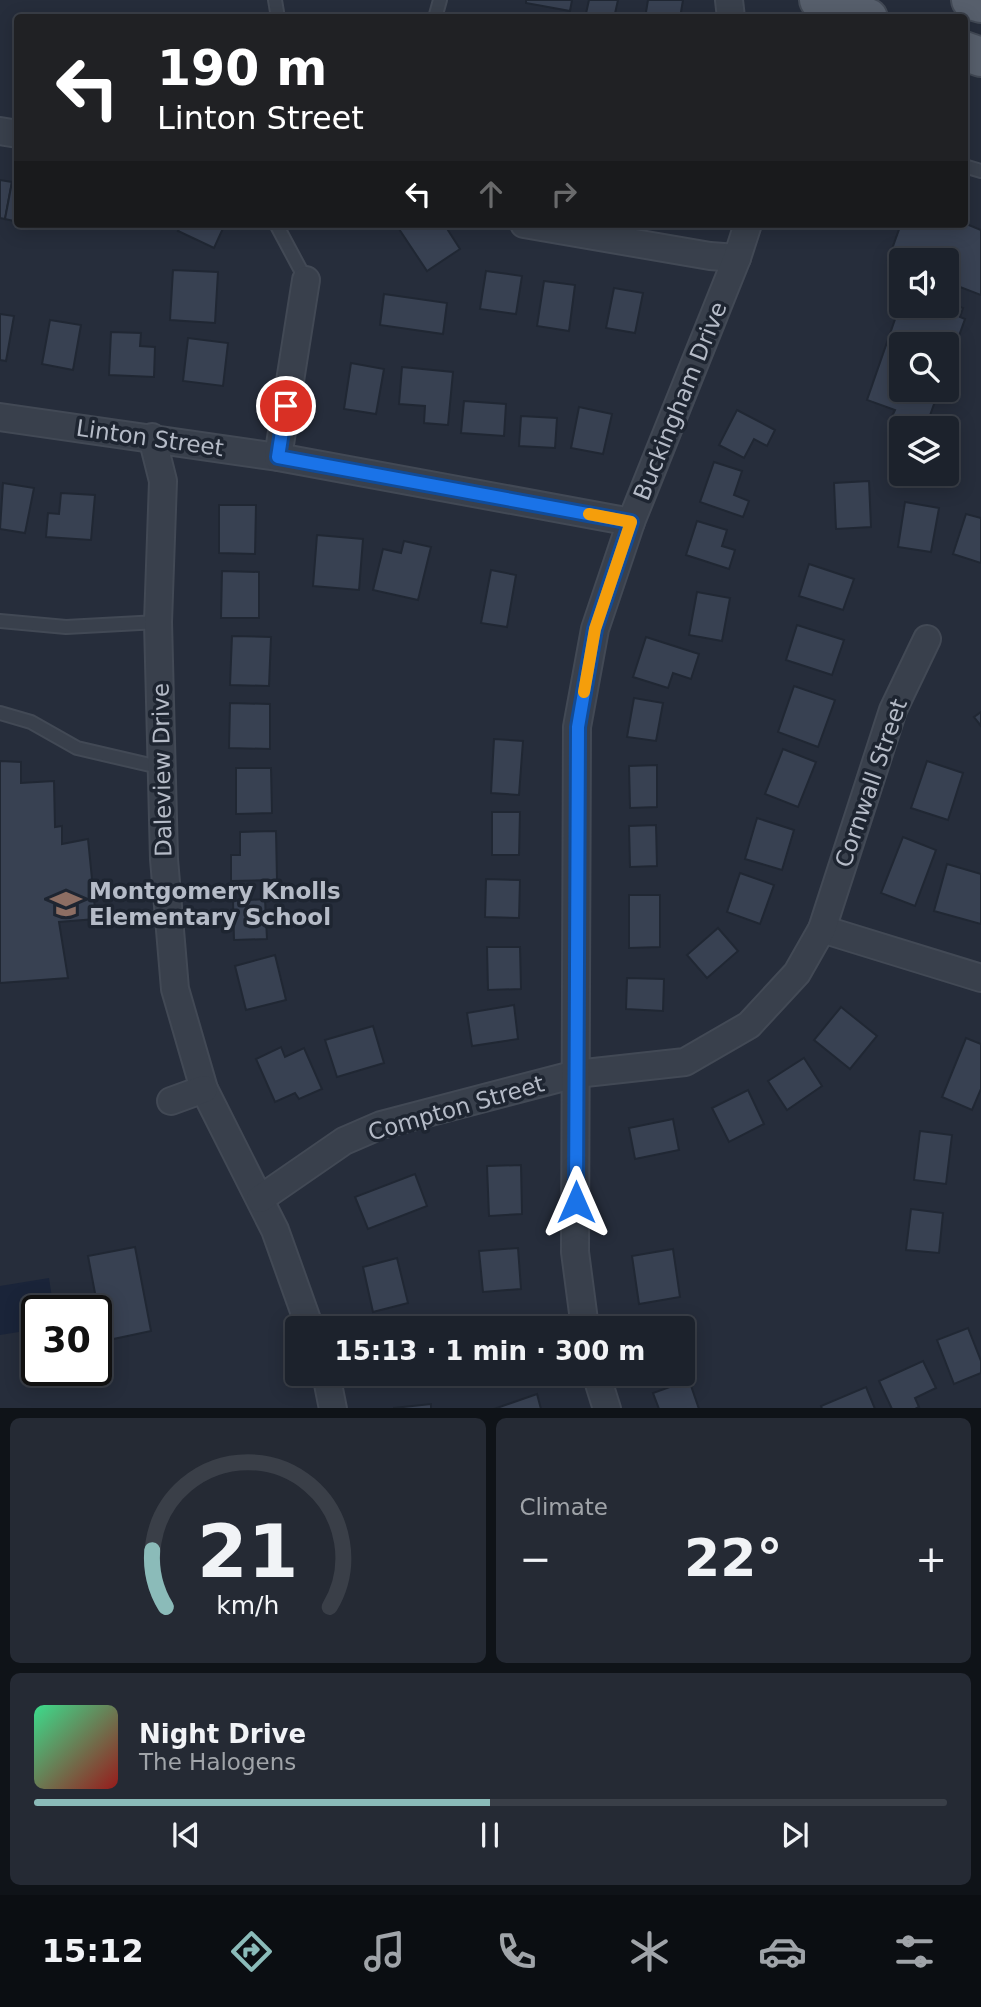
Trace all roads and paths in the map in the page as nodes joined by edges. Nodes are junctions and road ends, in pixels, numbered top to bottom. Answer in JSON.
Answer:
{"nodes":[{"id":1,"x":819,"y":0,"type":"edge"},
{"id":2,"x":971,"y":0,"type":"edge"},
{"id":3,"x":981,"y":4,"type":"edge"},
{"id":4,"x":856,"y":14,"type":"edge"},
{"id":5,"x":278,"y":228,"type":"edge"},
{"id":6,"x":547,"y":228,"type":"edge"},
{"id":7,"x":747,"y":228,"type":"edge"},
{"id":8,"x":737,"y":258,"type":"junction"},
{"id":9,"x":306,"y":280,"type":"joint"},
{"id":10,"x":0,"y":416,"type":"edge"},
{"id":11,"x":152,"y":437,"type":"junction"},
{"id":12,"x":278,"y":457,"type":"junction"},
{"id":13,"x":631,"y":522,"type":"junction"},
{"id":14,"x":0,"y":621,"type":"edge"},
{"id":15,"x":158,"y":622,"type":"junction"},
{"id":16,"x":927,"y":639,"type":"dead end"},
{"id":17,"x":0,"y":713,"type":"edge"},
{"id":18,"x":163,"y":768,"type":"junction"},
{"id":19,"x":822,"y":929,"type":"junction"},
{"id":20,"x":981,"y":978,"type":"edge"},
{"id":21,"x":576,"y":1074,"type":"junction"},
{"id":22,"x":204,"y":1089,"type":"junction"},
{"id":23,"x":171,"y":1101,"type":"dead end"},
{"id":24,"x":260,"y":1199,"type":"junction"},
{"id":25,"x":306,"y":1316,"type":"edge"},
{"id":26,"x":583,"y":1316,"type":"edge"},
{"id":27,"x":328,"y":1386,"type":"edge"},
{"id":28,"x":600,"y":1386,"type":"edge"},
{"id":29,"x":332,"y":1408,"type":"edge"},
{"id":30,"x":607,"y":1408,"type":"edge"}],
"edges":[{"from":1,"to":4,"type":"main road"},
{"from":2,"to":3,"type":"main road"},
{"from":5,"to":9,"type":"lane"},
{"from":6,"to":8,"type":"street"},
{"from":7,"to":8,"type":"street","name":"Buckingham Drive"},
{"from":8,"to":13,"type":"street","name":"Buckingham Drive"},
{"from":9,"to":12,"type":"street"},
{"from":10,"to":11,"type":"street","name":"Linton Street"},
{"from":11,"to":12,"type":"street","name":"Linton Street"},
{"from":11,"to":15,"type":"street","name":"Daleview Drive"},
{"from":12,"to":13,"type":"street","name":"Linton Street"},
{"from":13,"to":21,"type":"street","name":"Buckingham Drive"},
{"from":14,"to":15,"type":"lane"},
{"from":15,"to":18,"type":"street","name":"Daleview Drive"},
{"from":16,"to":19,"type":"street","name":"Cornwall Street"},
{"from":17,"to":18,"type":"lane"},
{"from":18,"to":22,"type":"street","name":"Daleview Drive"},
{"from":19,"to":20,"type":"street"},
{"from":19,"to":21,"type":"street","name":"Compton Street"},
{"from":21,"to":24,"type":"street","name":"Compton Street"},
{"from":21,"to":26,"type":"street","name":"Buckingham Drive"},
{"from":22,"to":23,"type":"street"},
{"from":22,"to":24,"type":"street","name":"Daleview Drive"},
{"from":24,"to":25,"type":"street","name":"Daleview Drive"},
{"from":27,"to":29,"type":"street"},
{"from":28,"to":30,"type":"street"}]}
